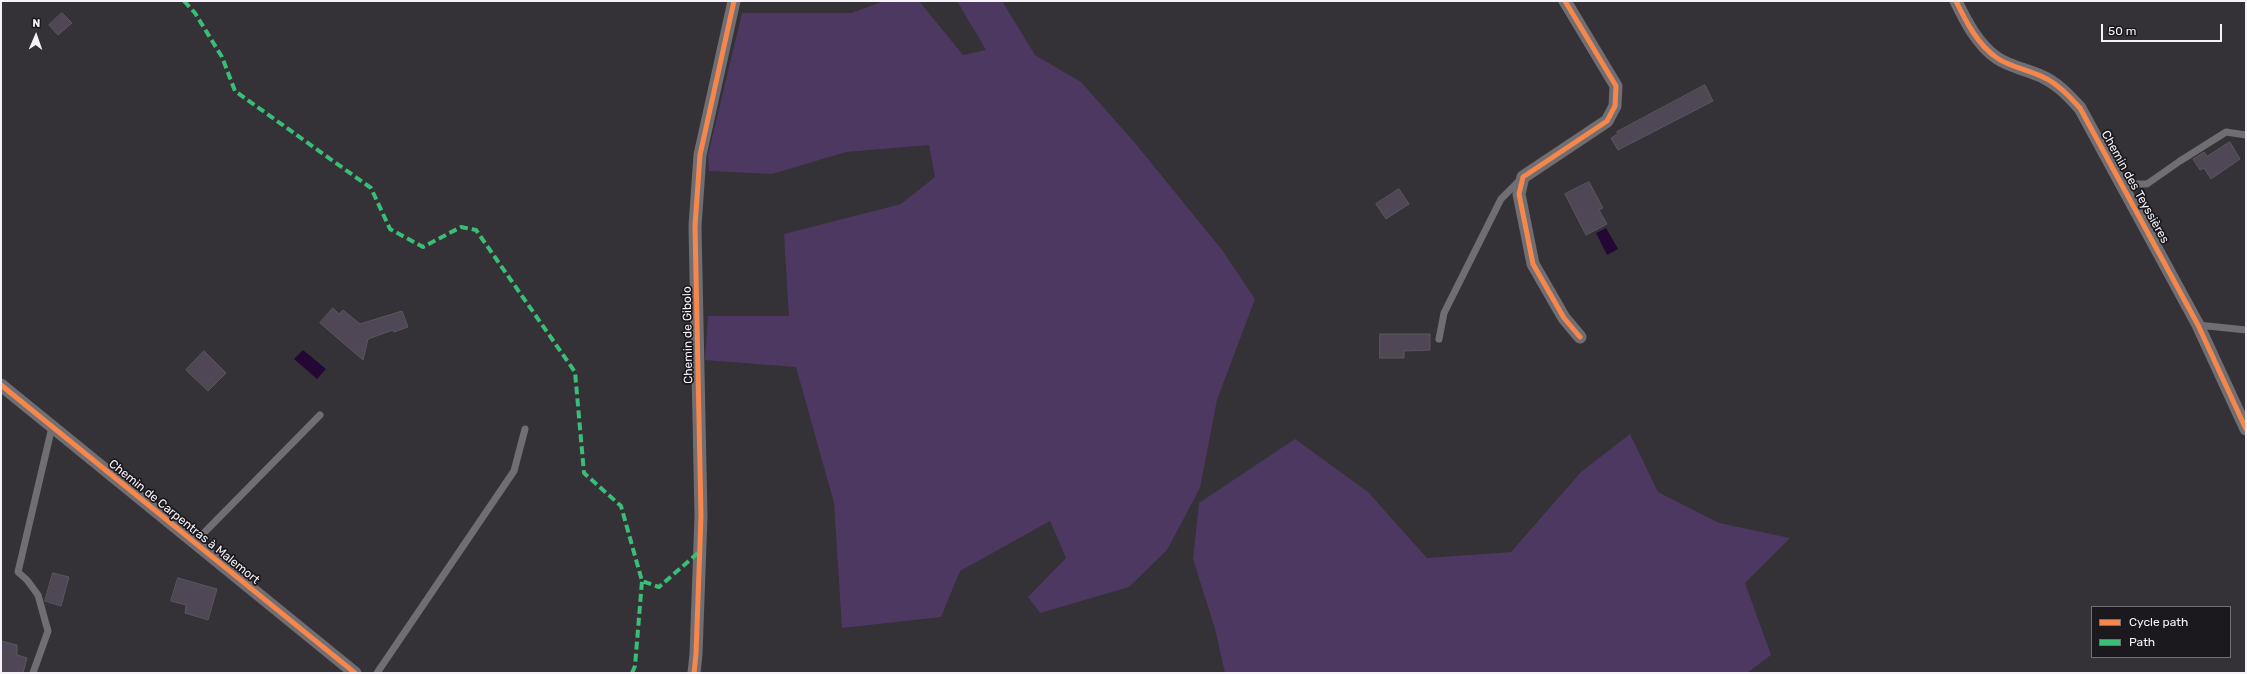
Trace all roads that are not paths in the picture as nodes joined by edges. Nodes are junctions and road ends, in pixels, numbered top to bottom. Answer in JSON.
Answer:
{"nodes":[{"id":1,"x":734,"y":1,"type":"edge"},
{"id":2,"x":1565,"y":1,"type":"edge"},
{"id":3,"x":1956,"y":1,"type":"edge"},
{"id":4,"x":2246,"y":135,"type":"edge"},
{"id":5,"x":1523,"y":177,"type":"junction"},
{"id":6,"x":2122,"y":184,"type":"junction"},
{"id":7,"x":2198,"y":325,"type":"junction"},
{"id":8,"x":2246,"y":330,"type":"edge"},
{"id":9,"x":1580,"y":337,"type":"dead end"},
{"id":10,"x":1439,"y":339,"type":"dead end"},
{"id":11,"x":1,"y":385,"type":"edge"},
{"id":12,"x":320,"y":415,"type":"dead end"},
{"id":13,"x":52,"y":427,"type":"junction"},
{"id":14,"x":525,"y":429,"type":"dead end"},
{"id":15,"x":2246,"y":429,"type":"edge"},
{"id":16,"x":196,"y":542,"type":"junction"},
{"id":17,"x":33,"y":673,"type":"edge"},
{"id":18,"x":355,"y":673,"type":"edge"},
{"id":19,"x":377,"y":673,"type":"edge"},
{"id":20,"x":694,"y":673,"type":"edge"}],
"edges":[{"from":1,"to":20,"type":"street","name":"Chemin de Gibolo"},
{"from":2,"to":5,"type":"street"},
{"from":3,"to":6,"type":"street","name":"Chemin des Teyssières"},
{"from":4,"to":6,"type":"lane"},
{"from":5,"to":9,"type":"street"},
{"from":5,"to":10,"type":"lane"},
{"from":6,"to":7,"type":"street","name":"Chemin des Teyssières"},
{"from":7,"to":8,"type":"lane"},
{"from":7,"to":15,"type":"street","name":"Chemin des Teyssières"},
{"from":11,"to":13,"type":"street","name":"Chemin de Carpentras à Malemort"},
{"from":12,"to":16,"type":"lane"},
{"from":13,"to":16,"type":"street","name":"Chemin de Carpentras à Malemort"},
{"from":13,"to":17,"type":"lane"},
{"from":14,"to":19,"type":"lane"},
{"from":16,"to":18,"type":"street","name":"Chemin de Carpentras à Malemort"}]}
